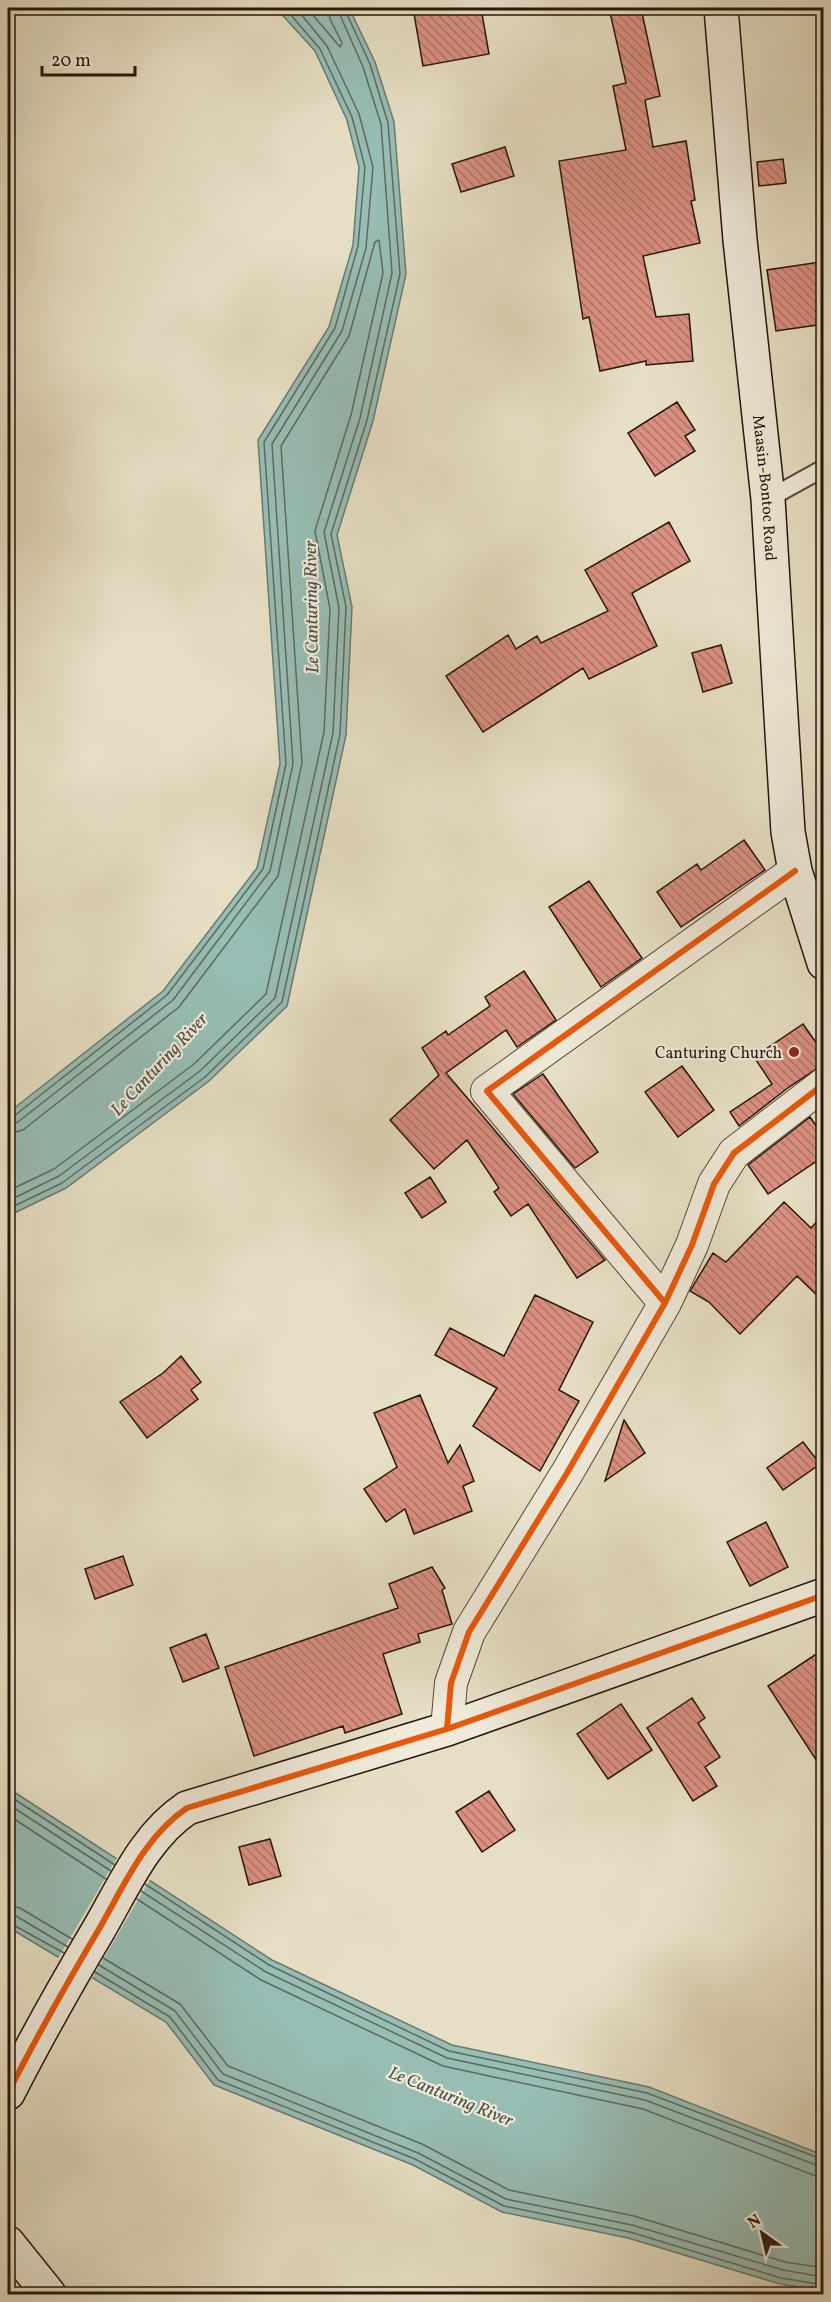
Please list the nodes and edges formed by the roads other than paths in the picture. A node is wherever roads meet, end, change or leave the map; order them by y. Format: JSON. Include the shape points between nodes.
{"nodes":[{"id":1,"x":721,"y":8,"type":"edge"},
{"id":2,"x":824,"y":468,"type":"edge"},
{"id":3,"x":768,"y":499,"type":"junction"},
{"id":4,"x":795,"y":871,"type":"junction"},
{"id":5,"x":824,"y":963,"type":"edge"},
{"id":6,"x":824,"y":1084,"type":"edge"},
{"id":7,"x":665,"y":1303,"type":"junction"},
{"id":8,"x":824,"y":1595,"type":"edge"},
{"id":9,"x":447,"y":1728,"type":"junction"},
{"id":10,"x":8,"y":2093,"type":"edge"},
{"id":11,"x":8,"y":2242,"type":"edge"},
{"id":12,"x":49,"y":2295,"type":"edge"}],
"edges":[{"from":1,"to":3,"type":"street","name":"Maasin-Bontoc Road","via":[[740,240]]},
{"from":2,"to":3,"type":"lane"},
{"from":3,"to":4,"type":"street","name":"Maasin-Bontoc Road","via":[[788,832]]},
{"from":4,"to":5,"type":"street","name":"Maasin-Bontoc Road"},
{"from":4,"to":7,"type":"street","via":[[487,1091]]},
{"from":6,"to":7,"type":"street","via":[[734,1153],[714,1185]]},
{"from":7,"to":9,"type":"street","via":[[469,1632],[451,1683]]},
{"from":8,"to":9,"type":"street"},
{"from":9,"to":10,"type":"street","via":[[198,1803],[173,1817],[145,1849]]},
{"from":11,"to":12,"type":"street"}]}
